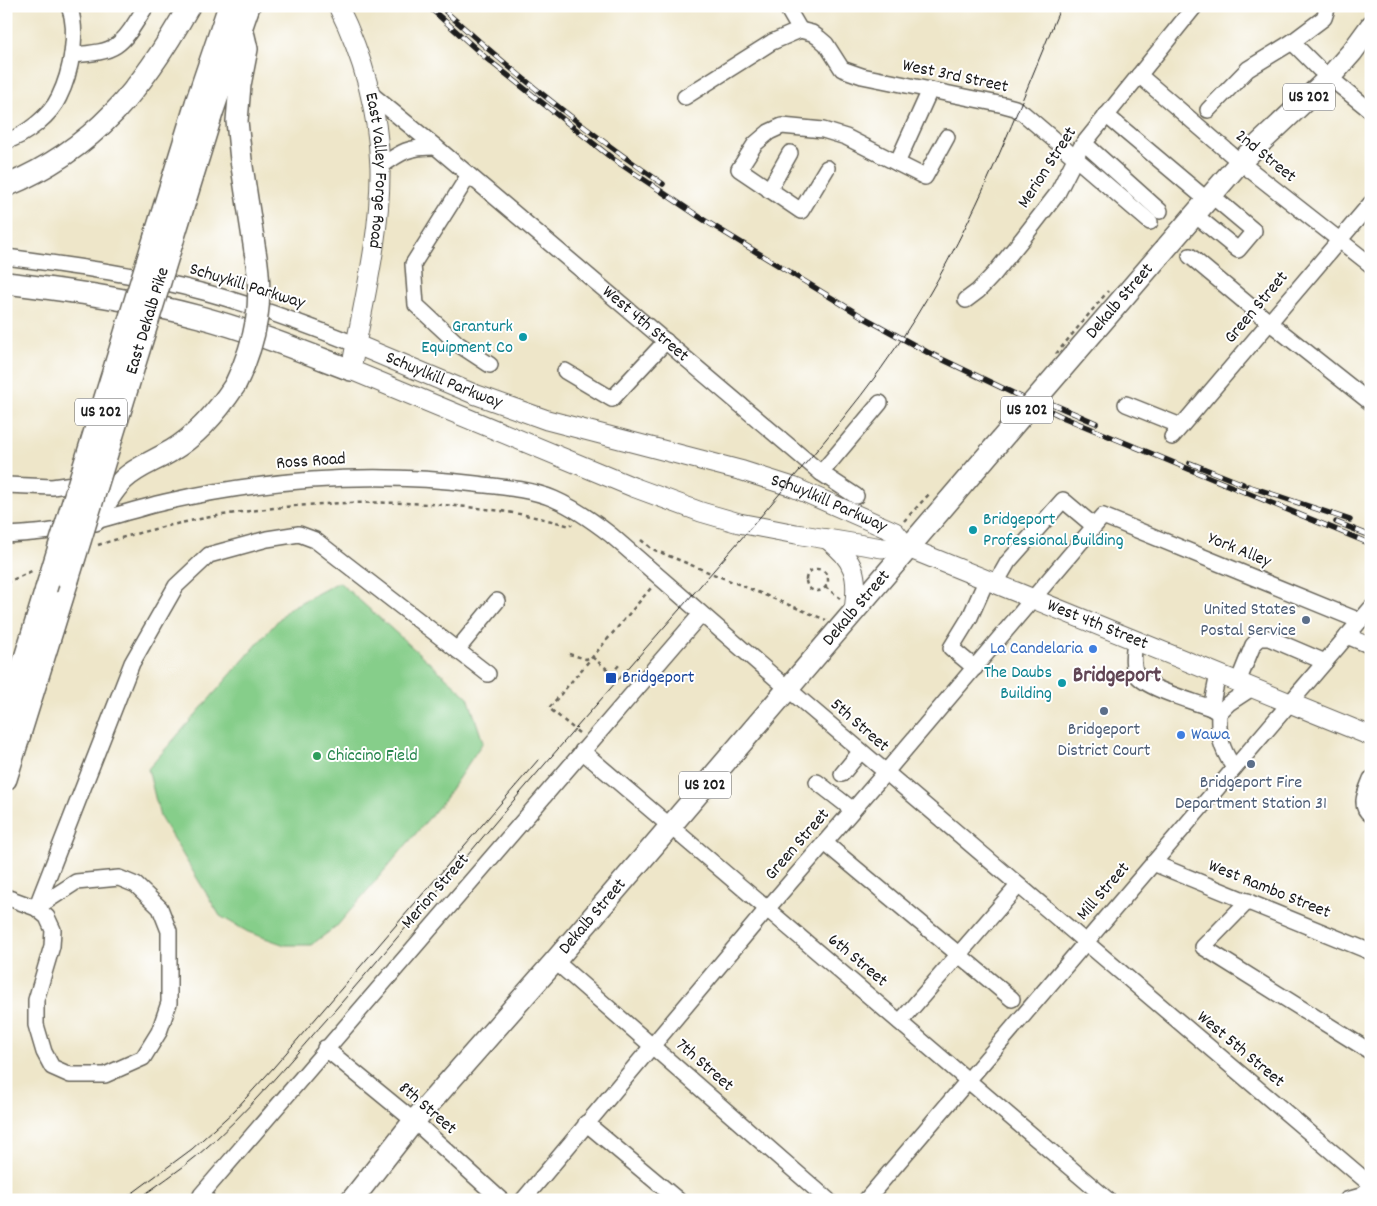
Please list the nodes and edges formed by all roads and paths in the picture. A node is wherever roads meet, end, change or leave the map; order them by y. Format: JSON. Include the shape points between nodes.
{"nodes":[{"id":1,"x":69,"y":6,"type":"edge"},
{"id":2,"x":146,"y":6,"type":"edge"},
{"id":3,"x":189,"y":6,"type":"edge"},
{"id":4,"x":229,"y":6,"type":"edge"},
{"id":5,"x":338,"y":6,"type":"edge"},
{"id":6,"x":786,"y":6,"type":"edge"},
{"id":7,"x":1195,"y":6,"type":"edge"},
{"id":8,"x":1328,"y":6,"type":"edge"},
{"id":9,"x":246,"y":16,"type":"edge"},
{"id":10,"x":1371,"y":26,"type":"edge"},
{"id":11,"x":800,"y":30,"type":"junction"},
{"id":12,"x":1292,"y":42,"type":"junction"},
{"id":13,"x":72,"y":55,"type":"junction"},
{"id":14,"x":1139,"y":75,"type":"junction"},
{"id":15,"x":1329,"y":78,"type":"junction"},
{"id":16,"x":930,"y":90,"type":"junction"},
{"id":17,"x":371,"y":94,"type":"junction"},
{"id":18,"x":684,"y":97,"type":"dead end"},
{"id":19,"x":1208,"y":110,"type":"dead end"},
{"id":20,"x":1371,"y":111,"type":"edge"},
{"id":21,"x":1106,"y":115,"type":"junction"},
{"id":22,"x":947,"y":137,"type":"dead end"},
{"id":23,"x":6,"y":141,"type":"edge"},
{"id":24,"x":1084,"y":143,"type":"junction"},
{"id":25,"x":436,"y":148,"type":"junction"},
{"id":26,"x":790,"y":153,"type":"dead end"},
{"id":27,"x":1075,"y":158,"type":"junction"},
{"id":28,"x":1240,"y":162,"type":"junction"},
{"id":29,"x":897,"y":163,"type":"junction"},
{"id":30,"x":380,"y":167,"type":"junction"},
{"id":31,"x":827,"y":168,"type":"dead end"},
{"id":32,"x":469,"y":175,"type":"junction"},
{"id":33,"x":6,"y":186,"type":"edge"},
{"id":34,"x":769,"y":190,"type":"junction"},
{"id":35,"x":1204,"y":203,"type":"junction"},
{"id":36,"x":1371,"y":203,"type":"edge"},
{"id":37,"x":164,"y":238,"type":"junction"},
{"id":38,"x":1339,"y":240,"type":"junction"},
{"id":39,"x":1190,"y":256,"type":"dead end"},
{"id":40,"x":6,"y":257,"type":"edge"},
{"id":41,"x":1371,"y":265,"type":"edge"},
{"id":42,"x":6,"y":283,"type":"edge"},
{"id":43,"x":966,"y":300,"type":"dead end"},
{"id":44,"x":1269,"y":322,"type":"junction"},
{"id":45,"x":666,"y":341,"type":"junction"},
{"id":46,"x":355,"y":344,"type":"junction"},
{"id":47,"x":490,"y":365,"type":"dead end"},
{"id":48,"x":351,"y":370,"type":"junction"},
{"id":49,"x":565,"y":370,"type":"dead end"},
{"id":50,"x":880,"y":402,"type":"dead end"},
{"id":51,"x":1371,"y":403,"type":"edge"},
{"id":52,"x":1126,"y":404,"type":"dead end"},
{"id":53,"x":143,"y":466,"type":"junction"},
{"id":54,"x":821,"y":473,"type":"junction"},
{"id":55,"x":6,"y":484,"type":"edge"},
{"id":56,"x":856,"y":496,"type":"dead end"},
{"id":57,"x":95,"y":520,"type":"junction"},
{"id":58,"x":1099,"y":521,"type":"junction"},
{"id":59,"x":6,"y":534,"type":"edge"},
{"id":60,"x":611,"y":535,"type":"joint"},
{"id":61,"x":638,"y":538,"type":"dead end"},
{"id":62,"x":827,"y":539,"type":"junction"},
{"id":63,"x":908,"y":548,"type":"junction"},
{"id":64,"x":660,"y":578,"type":"junction"},
{"id":65,"x":991,"y":581,"type":"junction"},
{"id":66,"x":825,"y":587,"type":"junction"},
{"id":67,"x":1033,"y":599,"type":"junction"},
{"id":68,"x":497,"y":601,"type":"dead end"},
{"id":69,"x":848,"y":605,"type":"junction"},
{"id":70,"x":1371,"y":608,"type":"edge"},
{"id":71,"x":701,"y":614,"type":"junction"},
{"id":72,"x":825,"y":620,"type":"dead end"},
{"id":73,"x":1360,"y":621,"type":"junction"},
{"id":74,"x":1347,"y":636,"type":"junction"},
{"id":75,"x":1136,"y":640,"type":"junction"},
{"id":76,"x":1371,"y":646,"type":"edge"},
{"id":77,"x":457,"y":650,"type":"junction"},
{"id":78,"x":569,"y":654,"type":"dead end"},
{"id":79,"x":592,"y":657,"type":"junction"},
{"id":80,"x":1325,"y":662,"type":"junction"},
{"id":81,"x":622,"y":665,"type":"dead end"},
{"id":82,"x":974,"y":668,"type":"junction"},
{"id":83,"x":488,"y":674,"type":"dead end"},
{"id":84,"x":1218,"y":674,"type":"junction"},
{"id":85,"x":1245,"y":685,"type":"junction"},
{"id":86,"x":787,"y":688,"type":"junction"},
{"id":87,"x":1290,"y":703,"type":"junction"},
{"id":88,"x":1215,"y":710,"type":"junction"},
{"id":89,"x":6,"y":720,"type":"edge"},
{"id":90,"x":1371,"y":736,"type":"edge"},
{"id":91,"x":586,"y":747,"type":"junction"},
{"id":92,"x":861,"y":751,"type":"junction"},
{"id":93,"x":1234,"y":768,"type":"junction"},
{"id":94,"x":886,"y":772,"type":"junction"},
{"id":95,"x":842,"y":774,"type":"dead end"},
{"id":96,"x":6,"y":779,"type":"edge"},
{"id":97,"x":1371,"y":780,"type":"edge"},
{"id":98,"x":817,"y":782,"type":"dead end"},
{"id":99,"x":853,"y":810,"type":"junction"},
{"id":100,"x":1371,"y":815,"type":"edge"},
{"id":101,"x":670,"y":826,"type":"junction"},
{"id":102,"x":825,"y":843,"type":"junction"},
{"id":103,"x":1153,"y":863,"type":"junction"},
{"id":104,"x":1018,"y":886,"type":"junction"},
{"id":105,"x":6,"y":897,"type":"edge"},
{"id":106,"x":1248,"y":901,"type":"junction"},
{"id":107,"x":36,"y":908,"type":"junction"},
{"id":108,"x":767,"y":909,"type":"junction"},
{"id":109,"x":1085,"y":943,"type":"junction"},
{"id":110,"x":1371,"y":952,"type":"edge"},
{"id":111,"x":958,"y":956,"type":"junction"},
{"id":112,"x":555,"y":961,"type":"junction"},
{"id":113,"x":1012,"y":999,"type":"dead end"},
{"id":114,"x":900,"y":1022,"type":"junction"},
{"id":115,"x":652,"y":1045,"type":"junction"},
{"id":116,"x":325,"y":1048,"type":"junction"},
{"id":117,"x":1371,"y":1052,"type":"edge"},
{"id":118,"x":968,"y":1080,"type":"junction"},
{"id":119,"x":414,"y":1121,"type":"junction"},
{"id":120,"x":586,"y":1123,"type":"junction"},
{"id":121,"x":1371,"y":1187,"type":"edge"},
{"id":122,"x":204,"y":1197,"type":"edge"},
{"id":123,"x":352,"y":1200,"type":"edge"},
{"id":124,"x":501,"y":1200,"type":"edge"},
{"id":125,"x":523,"y":1200,"type":"edge"},
{"id":126,"x":678,"y":1200,"type":"edge"},
{"id":127,"x":828,"y":1200,"type":"edge"},
{"id":128,"x":866,"y":1200,"type":"edge"},
{"id":129,"x":1108,"y":1200,"type":"edge"},
{"id":130,"x":1347,"y":1200,"type":"edge"}],
"edges":[{"from":1,"to":13,"type":"street","via":[[74,31]]},
{"from":2,"to":13,"type":"street","via":[[119,45],[99,53]]},
{"from":3,"to":33,"type":"highway","via":[[143,80],[116,112],[69,152]]},
{"from":4,"to":37,"type":"highway","name":"East Dekalb Pike","number":"US 202","via":[[196,104]]},
{"from":5,"to":17,"type":"main road","name":"East Valley Forge Road","via":[[356,46]]},
{"from":6,"to":11,"type":"street"},
{"from":7,"to":14,"type":"street","name":"Merion Street"},
{"from":8,"to":12,"type":"street","via":[[1324,18]]},
{"from":9,"to":37,"type":"highway","name":"East Dekalb Pike"},
{"from":9,"to":53,"type":"highway","bridge":true,"via":[[247,50],[238,103],[238,140],[259,279],[259,309],[251,348],[235,385],[215,414],[189,439]]},
{"from":10,"to":15,"type":"highway","name":"Dekalb Street","number":"US 202"},
{"from":11,"to":16,"type":"street","name":"West 3rd Street","via":[[819,38],[842,69]]},
{"from":11,"to":18,"type":"street","via":[[772,42]]},
{"from":12,"to":15,"type":"street"},
{"from":12,"to":19,"type":"street","via":[[1248,69]]},
{"from":13,"to":23,"type":"street","via":[[59,99],[44,118]]},
{"from":14,"to":21,"type":"street","name":"Merion Street"},
{"from":14,"to":28,"type":"street","name":"2nd Street"},
{"from":15,"to":20,"type":"street"},
{"from":15,"to":28,"type":"highway","name":"Dekalb Street","number":"US 202"},
{"from":16,"to":27,"type":"street","name":"West 3rd Street","via":[[1014,108]]},
{"from":16,"to":29,"type":"street"},
{"from":17,"to":25,"type":"street","name":"West 4th Street"},
{"from":17,"to":30,"type":"main road","name":"East Valley Forge Road"},
{"from":21,"to":24,"type":"street","name":"Merion Street"},
{"from":21,"to":35,"type":"street"},
{"from":22,"to":29,"type":"street","via":[[925,177]]},
{"from":24,"to":27,"type":"street","name":"Merion Street"},
{"from":24,"to":27,"type":"street","name":"West 3rd Street","via":[[1155,216]]},
{"from":25,"to":30,"type":"street","via":[[410,148]]},
{"from":25,"to":32,"type":"street","name":"West 4th Street"},
{"from":26,"to":34,"type":"street"},
{"from":27,"to":43,"type":"street","name":"Merion Street","via":[[1057,194],[994,274]]},
{"from":28,"to":35,"type":"highway","name":"Dekalb Street","number":"US 202"},
{"from":28,"to":38,"type":"street","name":"2nd Street"},
{"from":29,"to":34,"type":"street","via":[[846,137],[823,130],[782,126],[755,144],[739,169]]},
{"from":30,"to":46,"type":"main road","name":"East Valley Forge Road","via":[[374,239]]},
{"from":31,"to":34,"type":"street","via":[[801,211]]},
{"from":32,"to":45,"type":"street","name":"West 4th Street"},
{"from":32,"to":47,"type":"street","via":[[413,264],[416,306],[458,344]]},
{"from":35,"to":63,"type":"highway","name":"Dekalb Street","number":"US 202","bridge":true},
{"from":36,"to":38,"type":"street","name":"Green Street"},
{"from":37,"to":89,"type":"highway","name":"East Dekalb Pike","number":"US 202","bridge":true,"via":[[46,589]]},
{"from":37,"to":96,"type":"highway","name":"East Dekalb Pike","bridge":true,"via":[[68,580]]},
{"from":38,"to":41,"type":"street","name":"2nd Street"},
{"from":38,"to":44,"type":"street","name":"Green Street"},
{"from":39,"to":44,"type":"street"},
{"from":40,"to":46,"type":"street","name":"Schuykill Parkway","via":[[104,271],[207,292]]},
{"from":42,"to":48,"type":"highway","via":[[100,296],[200,317],[280,342]]},
{"from":44,"to":51,"type":"street"},
{"from":44,"to":52,"type":"street","name":"Green Street","via":[[1176,431]]},
{"from":45,"to":49,"type":"street","via":[[612,399]]},
{"from":45,"to":54,"type":"street","name":"West 4th Street"},
{"from":46,"to":48,"type":"main road","name":"East Valley Forge Road"},
{"from":46,"to":63,"type":"main road","name":"Schuylkill Parkway","via":[[474,394],[548,420],[793,487],[895,532]]},
{"from":48,"to":62,"type":"main road","name":"Schuylkill Parkway","via":[[667,500],[739,523]]},
{"from":50,"to":54,"type":"street"},
{"from":53,"to":55,"type":"street","via":[[70,485],[33,487]]},
{"from":53,"to":57,"type":"highway","via":[[117,486]]},
{"from":54,"to":56,"type":"street","name":"West 4th Street"},
{"from":57,"to":59,"type":"street","name":"Ross Road","via":[[63,529]]},
{"from":57,"to":60,"type":"street","name":"Ross Road","via":[[165,502],[256,485],[304,480],[400,478],[452,481],[533,493],[571,507]]},
{"from":58,"to":65,"type":"street","name":"York Alley","via":[[1063,500]]},
{"from":58,"to":67,"type":"street","name":"Green Street"},
{"from":58,"to":73,"type":"street","name":"York Alley"},
{"from":60,"to":64,"type":"street","name":"5th Street"},
{"from":61,"to":72,"type":"path","via":[[652,549]]},
{"from":62,"to":63,"type":"main road","name":"Schuylkill Parkway","via":[[882,548]]},
{"from":62,"to":69,"type":"main road","via":[[844,554],[854,569],[857,586]]},
{"from":63,"to":65,"type":"main road","name":"West 4th Street"},
{"from":63,"to":69,"type":"highway","name":"Dekalb Street","number":"US 202"},
{"from":64,"to":71,"type":"street","name":"5th Street"},
{"from":64,"to":79,"type":"path"},
{"from":65,"to":67,"type":"main road","name":"West 4th Street"},
{"from":65,"to":82,"type":"street","via":[[951,648]]},
{"from":66,"to":66,"type":"path","via":[[826,573],[815,569],[808,573],[806,579],[810,588],[820,591]]},
{"from":66,"to":69,"type":"path"},
{"from":67,"to":75,"type":"main road","name":"West 4th Street"},
{"from":67,"to":82,"type":"street","name":"Green Street"},
{"from":68,"to":77,"type":"street"},
{"from":69,"to":86,"type":"highway","name":"Dekalb Street","number":"US 202"},
{"from":70,"to":73,"type":"street","name":"Mill Street"},
{"from":71,"to":86,"type":"street","name":"5th Street"},
{"from":71,"to":91,"type":"street","name":"Merion Street"},
{"from":73,"to":74,"type":"street","name":"Mill Street"},
{"from":74,"to":76,"type":"street"},
{"from":74,"to":80,"type":"street","name":"Mill Street"},
{"from":75,"to":84,"type":"main road","name":"West 4th Street"},
{"from":75,"to":88,"type":"street","via":[[1134,668],[1142,681]]},
{"from":77,"to":83,"type":"street"},
{"from":77,"to":107,"type":"street","via":[[315,540],[299,534],[209,555],[176,586],[132,663]]},
{"from":78,"to":79,"type":"path","via":[[586,659]]},
{"from":79,"to":81,"type":"path","via":[[612,673]]},
{"from":79,"to":91,"type":"path","via":[[549,708]]},
{"from":80,"to":85,"type":"street","via":[[1269,638],[1260,638],[1253,645]]},
{"from":80,"to":87,"type":"street","name":"Mill Street"},
{"from":82,"to":94,"type":"street","name":"Green Street"},
{"from":84,"to":85,"type":"main road","name":"West 4th Street"},
{"from":84,"to":88,"type":"street"},
{"from":85,"to":87,"type":"main road","name":"West 4th Street"},
{"from":85,"to":88,"type":"street","via":[[1229,703]]},
{"from":86,"to":92,"type":"street","name":"5th Street"},
{"from":86,"to":101,"type":"highway","name":"Dekalb Street","number":"US 202"},
{"from":87,"to":90,"type":"main road","name":"West 4th Street"},
{"from":87,"to":93,"type":"street","name":"Mill Street"},
{"from":88,"to":93,"type":"street","via":[[1219,740]]},
{"from":91,"to":101,"type":"street","name":"6th Street"},
{"from":91,"to":116,"type":"street","name":"Merion Street"},
{"from":92,"to":94,"type":"street","name":"5th Street"},
{"from":92,"to":95,"type":"street"},
{"from":93,"to":103,"type":"street","name":"Mill Street"},
{"from":94,"to":99,"type":"street","name":"Green Street"},
{"from":94,"to":104,"type":"street","name":"5th Street"},
{"from":97,"to":100,"type":"street","via":[[1364,805]]},
{"from":98,"to":99,"type":"street"},
{"from":99,"to":102,"type":"street","name":"Green Street"},
{"from":101,"to":108,"type":"street","name":"6th Street"},
{"from":101,"to":112,"type":"highway","name":"Dekalb Street","number":"US 202"},
{"from":102,"to":108,"type":"street","name":"Green Street"},
{"from":102,"to":111,"type":"street"},
{"from":103,"to":106,"type":"street","name":"West Rambo Street"},
{"from":103,"to":109,"type":"street","name":"Mill Street"},
{"from":104,"to":109,"type":"street","name":"5th Street"},
{"from":104,"to":111,"type":"street"},
{"from":105,"to":107,"type":"street"},
{"from":106,"to":110,"type":"street","name":"West Rambo Street"},
{"from":106,"to":117,"type":"street","via":[[1203,947]]},
{"from":107,"to":107,"type":"street","via":[[47,917],[53,930],[52,946],[36,1000],[36,1025],[52,1068],[70,1075],[105,1075],[143,1058],[159,1032],[169,1003],[169,931],[160,908],[136,886],[119,878],[76,882]]},
{"from":108,"to":114,"type":"street","name":"6th Street"},
{"from":108,"to":115,"type":"street","name":"Green Street"},
{"from":109,"to":118,"type":"street","name":"Mill Street"},
{"from":109,"to":121,"type":"street","name":"West 5th Street"},
{"from":111,"to":113,"type":"street"},
{"from":111,"to":114,"type":"street"},
{"from":112,"to":115,"type":"street","name":"7th Street"},
{"from":112,"to":119,"type":"highway","name":"Dekalb Street","number":"US 202"},
{"from":114,"to":118,"type":"street","name":"6th Street"},
{"from":115,"to":120,"type":"street","name":"Green Street"},
{"from":115,"to":127,"type":"street","name":"7th Street"},
{"from":116,"to":119,"type":"street","name":"8th Street"},
{"from":116,"to":122,"type":"street","name":"Merion Street"},
{"from":118,"to":128,"type":"street","name":"Mill Street"},
{"from":118,"to":129,"type":"street","name":"6th Street"},
{"from":119,"to":123,"type":"highway","name":"Dekalb Street","number":"US 202"},
{"from":119,"to":124,"type":"street","name":"8th Street"},
{"from":120,"to":125,"type":"street","name":"Green Street"},
{"from":120,"to":126,"type":"street"},
{"from":121,"to":130,"type":"street","via":[[1360,1196]]}]}
